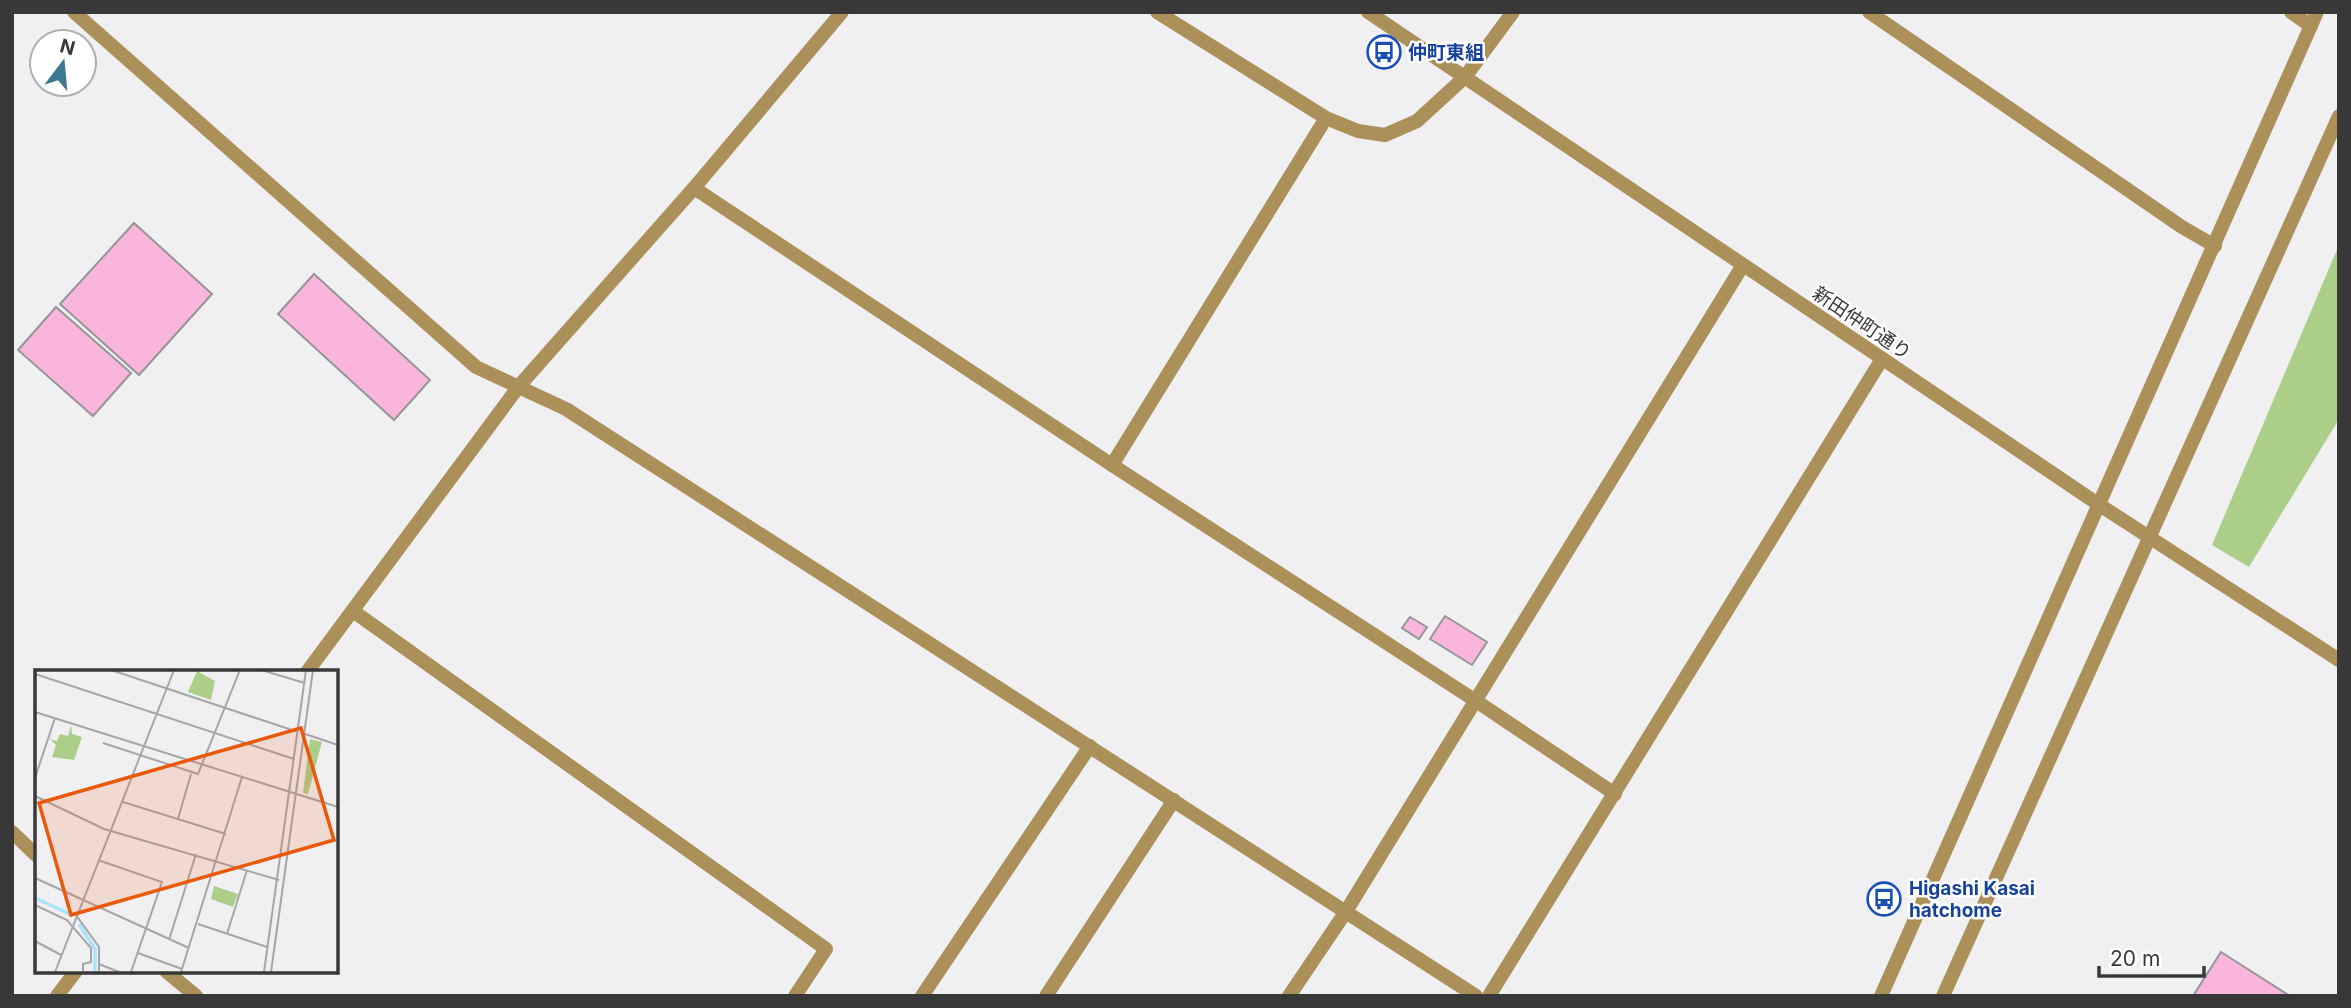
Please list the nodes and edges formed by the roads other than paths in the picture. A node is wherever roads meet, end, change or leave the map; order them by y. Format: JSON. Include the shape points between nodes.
{"nodes":[{"id":1,"x":74,"y":12,"type":"edge"},
{"id":2,"x":842,"y":12,"type":"edge"},
{"id":3,"x":1157,"y":12,"type":"edge"},
{"id":4,"x":1368,"y":12,"type":"edge"},
{"id":5,"x":1513,"y":12,"type":"edge"},
{"id":6,"x":1869,"y":12,"type":"edge"},
{"id":7,"x":2291,"y":12,"type":"edge"},
{"id":8,"x":2314,"y":19,"type":"edge"},
{"id":9,"x":1465,"y":77,"type":"junction"},
{"id":10,"x":2339,"y":116,"type":"edge"},
{"id":11,"x":1326,"y":118,"type":"junction"},
{"id":12,"x":694,"y":188,"type":"junction"},
{"id":13,"x":2215,"y":246,"type":"junction"},
{"id":14,"x":1742,"y":265,"type":"junction"},
{"id":15,"x":1882,"y":359,"type":"junction"},
{"id":16,"x":519,"y":386,"type":"junction"},
{"id":17,"x":1112,"y":466,"type":"junction"},
{"id":18,"x":2098,"y":504,"type":"junction"},
{"id":19,"x":2149,"y":538,"type":"junction"},
{"id":20,"x":353,"y":611,"type":"junction"},
{"id":21,"x":2339,"y":660,"type":"edge"},
{"id":22,"x":309,"y":670,"type":"edge"},
{"id":23,"x":1476,"y":701,"type":"junction"},
{"id":24,"x":1090,"y":746,"type":"junction"},
{"id":25,"x":1615,"y":794,"type":"junction"},
{"id":26,"x":1174,"y":800,"type":"junction"},
{"id":27,"x":12,"y":832,"type":"edge"},
{"id":28,"x":35,"y":854,"type":"edge"},
{"id":29,"x":1345,"y":913,"type":"junction"},
{"id":30,"x":74,"y":973,"type":"edge"},
{"id":31,"x":168,"y":973,"type":"edge"},
{"id":32,"x":57,"y":996,"type":"edge"},
{"id":33,"x":197,"y":996,"type":"edge"},
{"id":34,"x":795,"y":996,"type":"edge"},
{"id":35,"x":922,"y":996,"type":"edge"},
{"id":36,"x":1046,"y":996,"type":"edge"},
{"id":37,"x":1289,"y":996,"type":"edge"},
{"id":38,"x":1476,"y":996,"type":"edge"},
{"id":39,"x":1489,"y":996,"type":"edge"},
{"id":40,"x":1881,"y":996,"type":"edge"},
{"id":41,"x":1943,"y":996,"type":"edge"}],
"edges":[{"from":1,"to":16,"type":"street","via":[[475,367]]},
{"from":2,"to":12,"type":"street"},
{"from":3,"to":11,"type":"street"},
{"from":4,"to":9,"type":"street","name":"新田仲町通り"},
{"from":5,"to":9,"type":"street"},
{"from":6,"to":13,"type":"street"},
{"from":7,"to":8,"type":"street"},
{"from":8,"to":13,"type":"street"},
{"from":9,"to":11,"type":"street","via":[[1416,121],[1385,135],[1358,131]]},
{"from":9,"to":14,"type":"street","name":"新田仲町通り"},
{"from":10,"to":19,"type":"street"},
{"from":11,"to":17,"type":"street"},
{"from":12,"to":16,"type":"street"},
{"from":12,"to":17,"type":"street"},
{"from":13,"to":18,"type":"street"},
{"from":14,"to":15,"type":"street","name":"新田仲町通り"},
{"from":14,"to":23,"type":"street"},
{"from":15,"to":18,"type":"street","name":"新田仲町通り"},
{"from":15,"to":25,"type":"street"},
{"from":16,"to":20,"type":"street"},
{"from":16,"to":24,"type":"street","via":[[566,409]]},
{"from":17,"to":23,"type":"street"},
{"from":18,"to":19,"type":"street","name":"新田仲町通り"},
{"from":18,"to":40,"type":"street"},
{"from":19,"to":21,"type":"street","name":"新田仲町通り"},
{"from":19,"to":41,"type":"street"},
{"from":20,"to":22,"type":"street"},
{"from":20,"to":34,"type":"street","via":[[826,949]]},
{"from":23,"to":25,"type":"street"},
{"from":23,"to":29,"type":"street"},
{"from":24,"to":26,"type":"street"},
{"from":24,"to":35,"type":"street"},
{"from":25,"to":39,"type":"street"},
{"from":26,"to":29,"type":"street"},
{"from":26,"to":36,"type":"street"},
{"from":27,"to":28,"type":"street"},
{"from":29,"to":37,"type":"street"},
{"from":29,"to":38,"type":"street"},
{"from":30,"to":32,"type":"street"},
{"from":31,"to":33,"type":"street"}]}
